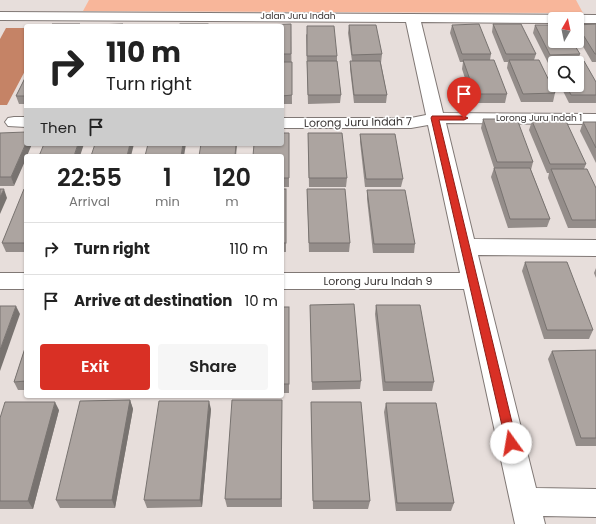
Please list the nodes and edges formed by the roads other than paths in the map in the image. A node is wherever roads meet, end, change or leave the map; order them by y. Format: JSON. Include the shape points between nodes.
{"nodes":[{"id":1,"x":0,"y":16,"type":"edge"},
{"id":2,"x":412,"y":17,"type":"junction"},
{"id":3,"x":596,"y":19,"type":"edge"},
{"id":4,"x":434,"y":118,"type":"junction"},
{"id":5,"x":596,"y":119,"type":"edge"},
{"id":6,"x":284,"y":123,"type":"edge"},
{"id":7,"x":466,"y":247,"type":"junction"},
{"id":8,"x":596,"y":248,"type":"edge"},
{"id":9,"x":0,"y":281,"type":"edge"},
{"id":10,"x":24,"y":281,"type":"edge"},
{"id":11,"x":284,"y":281,"type":"edge"},
{"id":12,"x":473,"y":281,"type":"junction"},
{"id":13,"x":596,"y":503,"type":"edge"},
{"id":14,"x":528,"y":513,"type":"edge"}],
"edges":[{"from":1,"to":2,"type":"street","name":"Jalan Juru Indah"},
{"from":2,"to":3,"type":"street","name":"Jalan Juru Indah"},
{"from":2,"to":4,"type":"street"},
{"from":4,"to":5,"type":"street","name":"Lorong Juru Indah 1"},
{"from":4,"to":6,"type":"street","name":"Lorong Juru Indah 7","via":[[410,123]]},
{"from":4,"to":7,"type":"street"},
{"from":7,"to":8,"type":"street"},
{"from":7,"to":12,"type":"street"},
{"from":9,"to":10,"type":"street"},
{"from":11,"to":12,"type":"street","name":"Lorong Juru Indah 9"},
{"from":12,"to":14,"type":"street"},
{"from":13,"to":14,"type":"street"}]}
